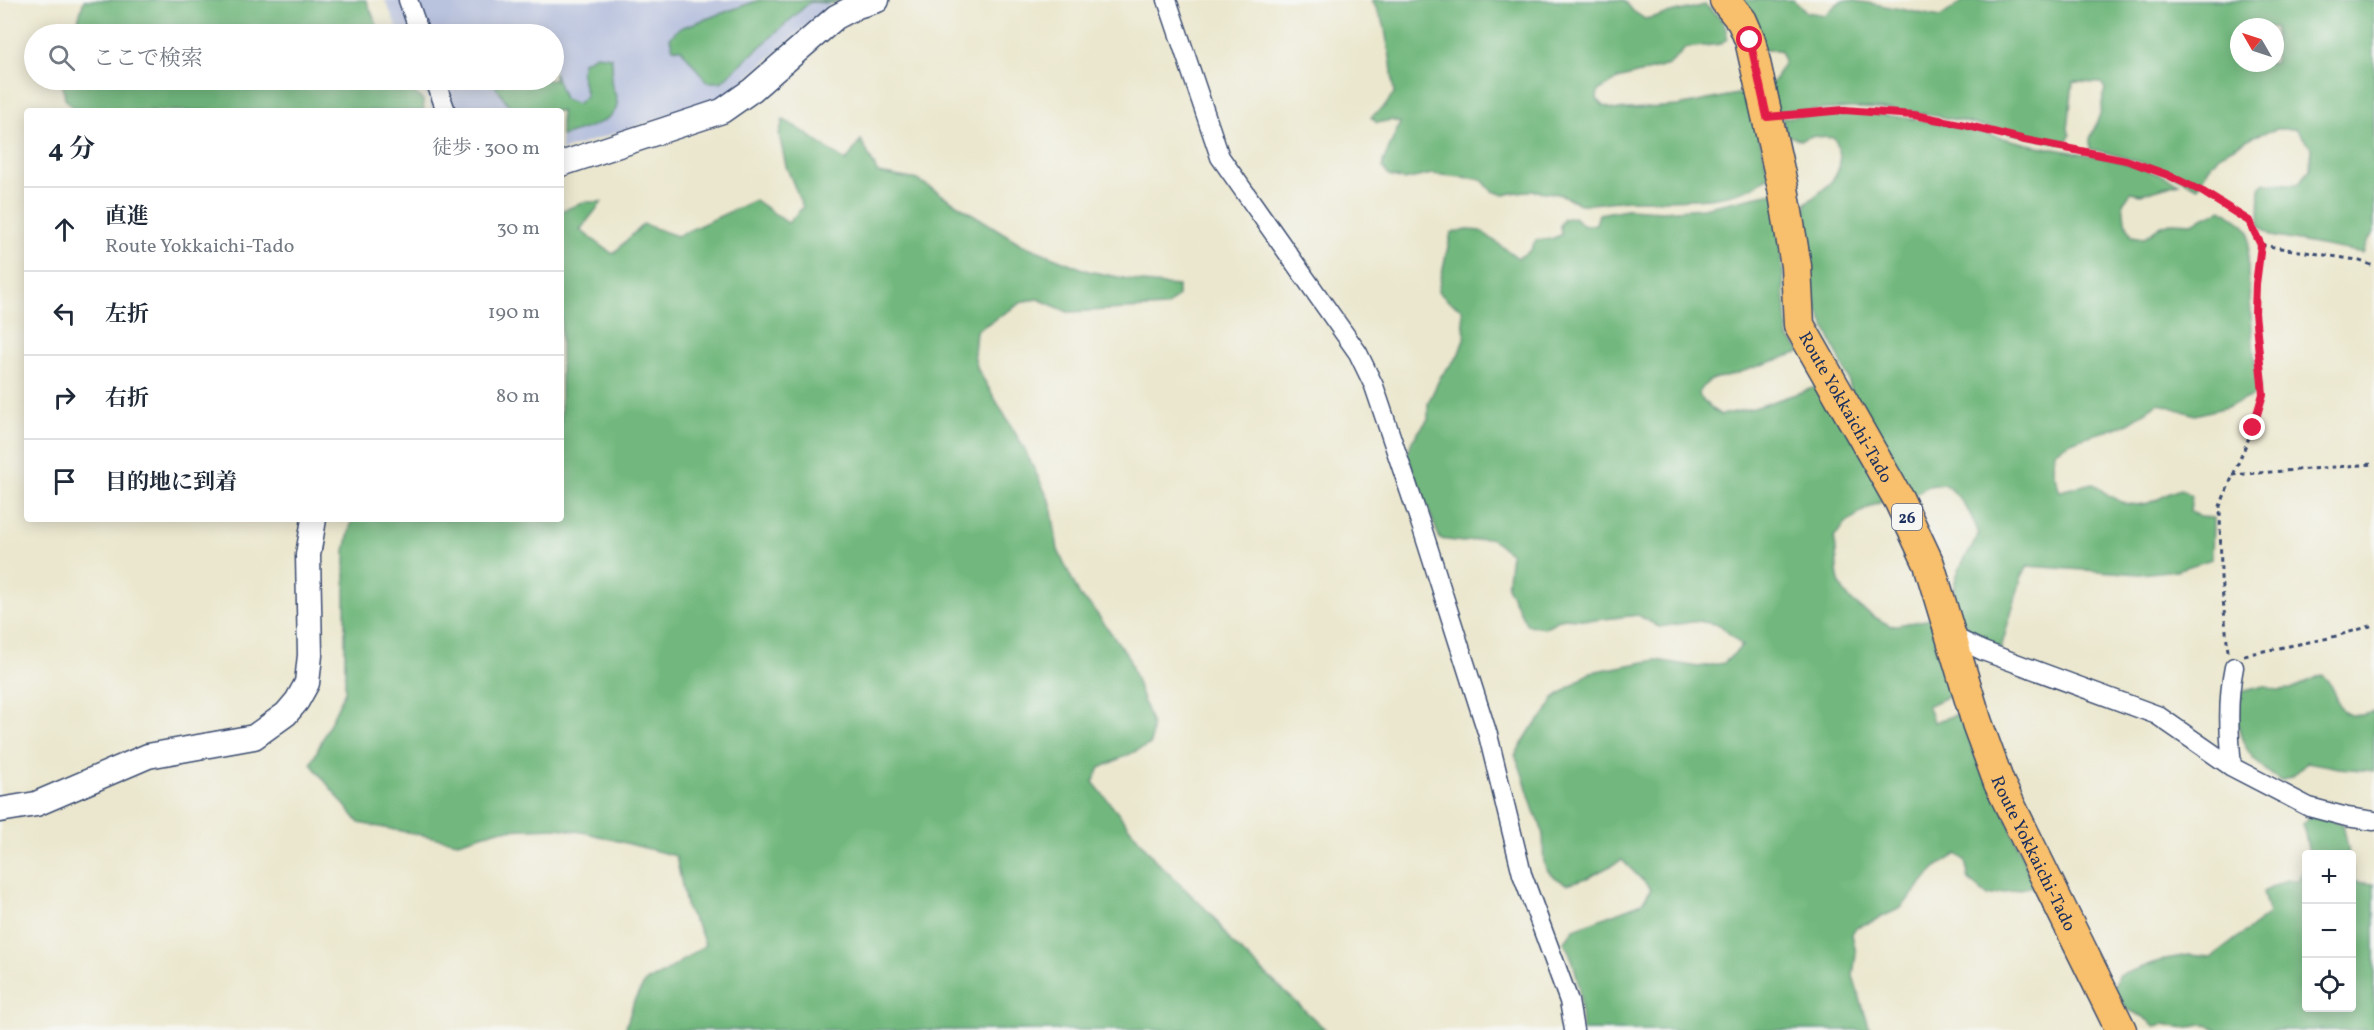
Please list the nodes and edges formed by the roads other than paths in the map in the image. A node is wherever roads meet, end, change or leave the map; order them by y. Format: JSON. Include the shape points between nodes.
{"nodes":[{"id":1,"x":408,"y":0,"type":"edge"},
{"id":2,"x":877,"y":0,"type":"edge"},
{"id":3,"x":1167,"y":0,"type":"edge"},
{"id":4,"x":1725,"y":0,"type":"edge"},
{"id":5,"x":416,"y":24,"type":"edge"},
{"id":6,"x":439,"y":90,"type":"edge"},
{"id":7,"x":445,"y":108,"type":"edge"},
{"id":8,"x":564,"y":163,"type":"edge"},
{"id":9,"x":314,"y":522,"type":"edge"},
{"id":10,"x":1952,"y":636,"type":"junction"},
{"id":11,"x":2234,"y":667,"type":"road end"},
{"id":12,"x":2232,"y":767,"type":"junction"},
{"id":13,"x":0,"y":810,"type":"edge"},
{"id":14,"x":2374,"y":821,"type":"edge"},
{"id":15,"x":1574,"y":1030,"type":"edge"},
{"id":16,"x":2121,"y":1030,"type":"edge"}],
"edges":[{"from":1,"to":5,"type":"street"},
{"from":2,"to":8,"type":"street","via":[[836,16],[752,90],[722,111]]},
{"from":3,"to":15,"type":"street","via":[[1220,157],[1358,353],[1374,386],[1488,735],[1522,874],[1569,1001]]},
{"from":4,"to":10,"type":"main road","name":"Route Yokkaichi-Tado","number":"26","via":[[1742,21],[1750,40],[1783,188],[1796,266],[1799,325],[1899,500],[1929,564]]},
{"from":6,"to":7,"type":"street"},
{"from":9,"to":13,"type":"street","via":[[308,555],[307,683],[286,714],[254,737],[148,756],[36,804]]},
{"from":10,"to":12,"type":"street","via":[[2157,715]]},
{"from":10,"to":16,"type":"main road","name":"Route Yokkaichi-Tado","number":"26","via":[[1999,783]]},
{"from":11,"to":12,"type":"street","via":[[2228,723]]},
{"from":12,"to":14,"type":"street","via":[[2309,807]]}]}
